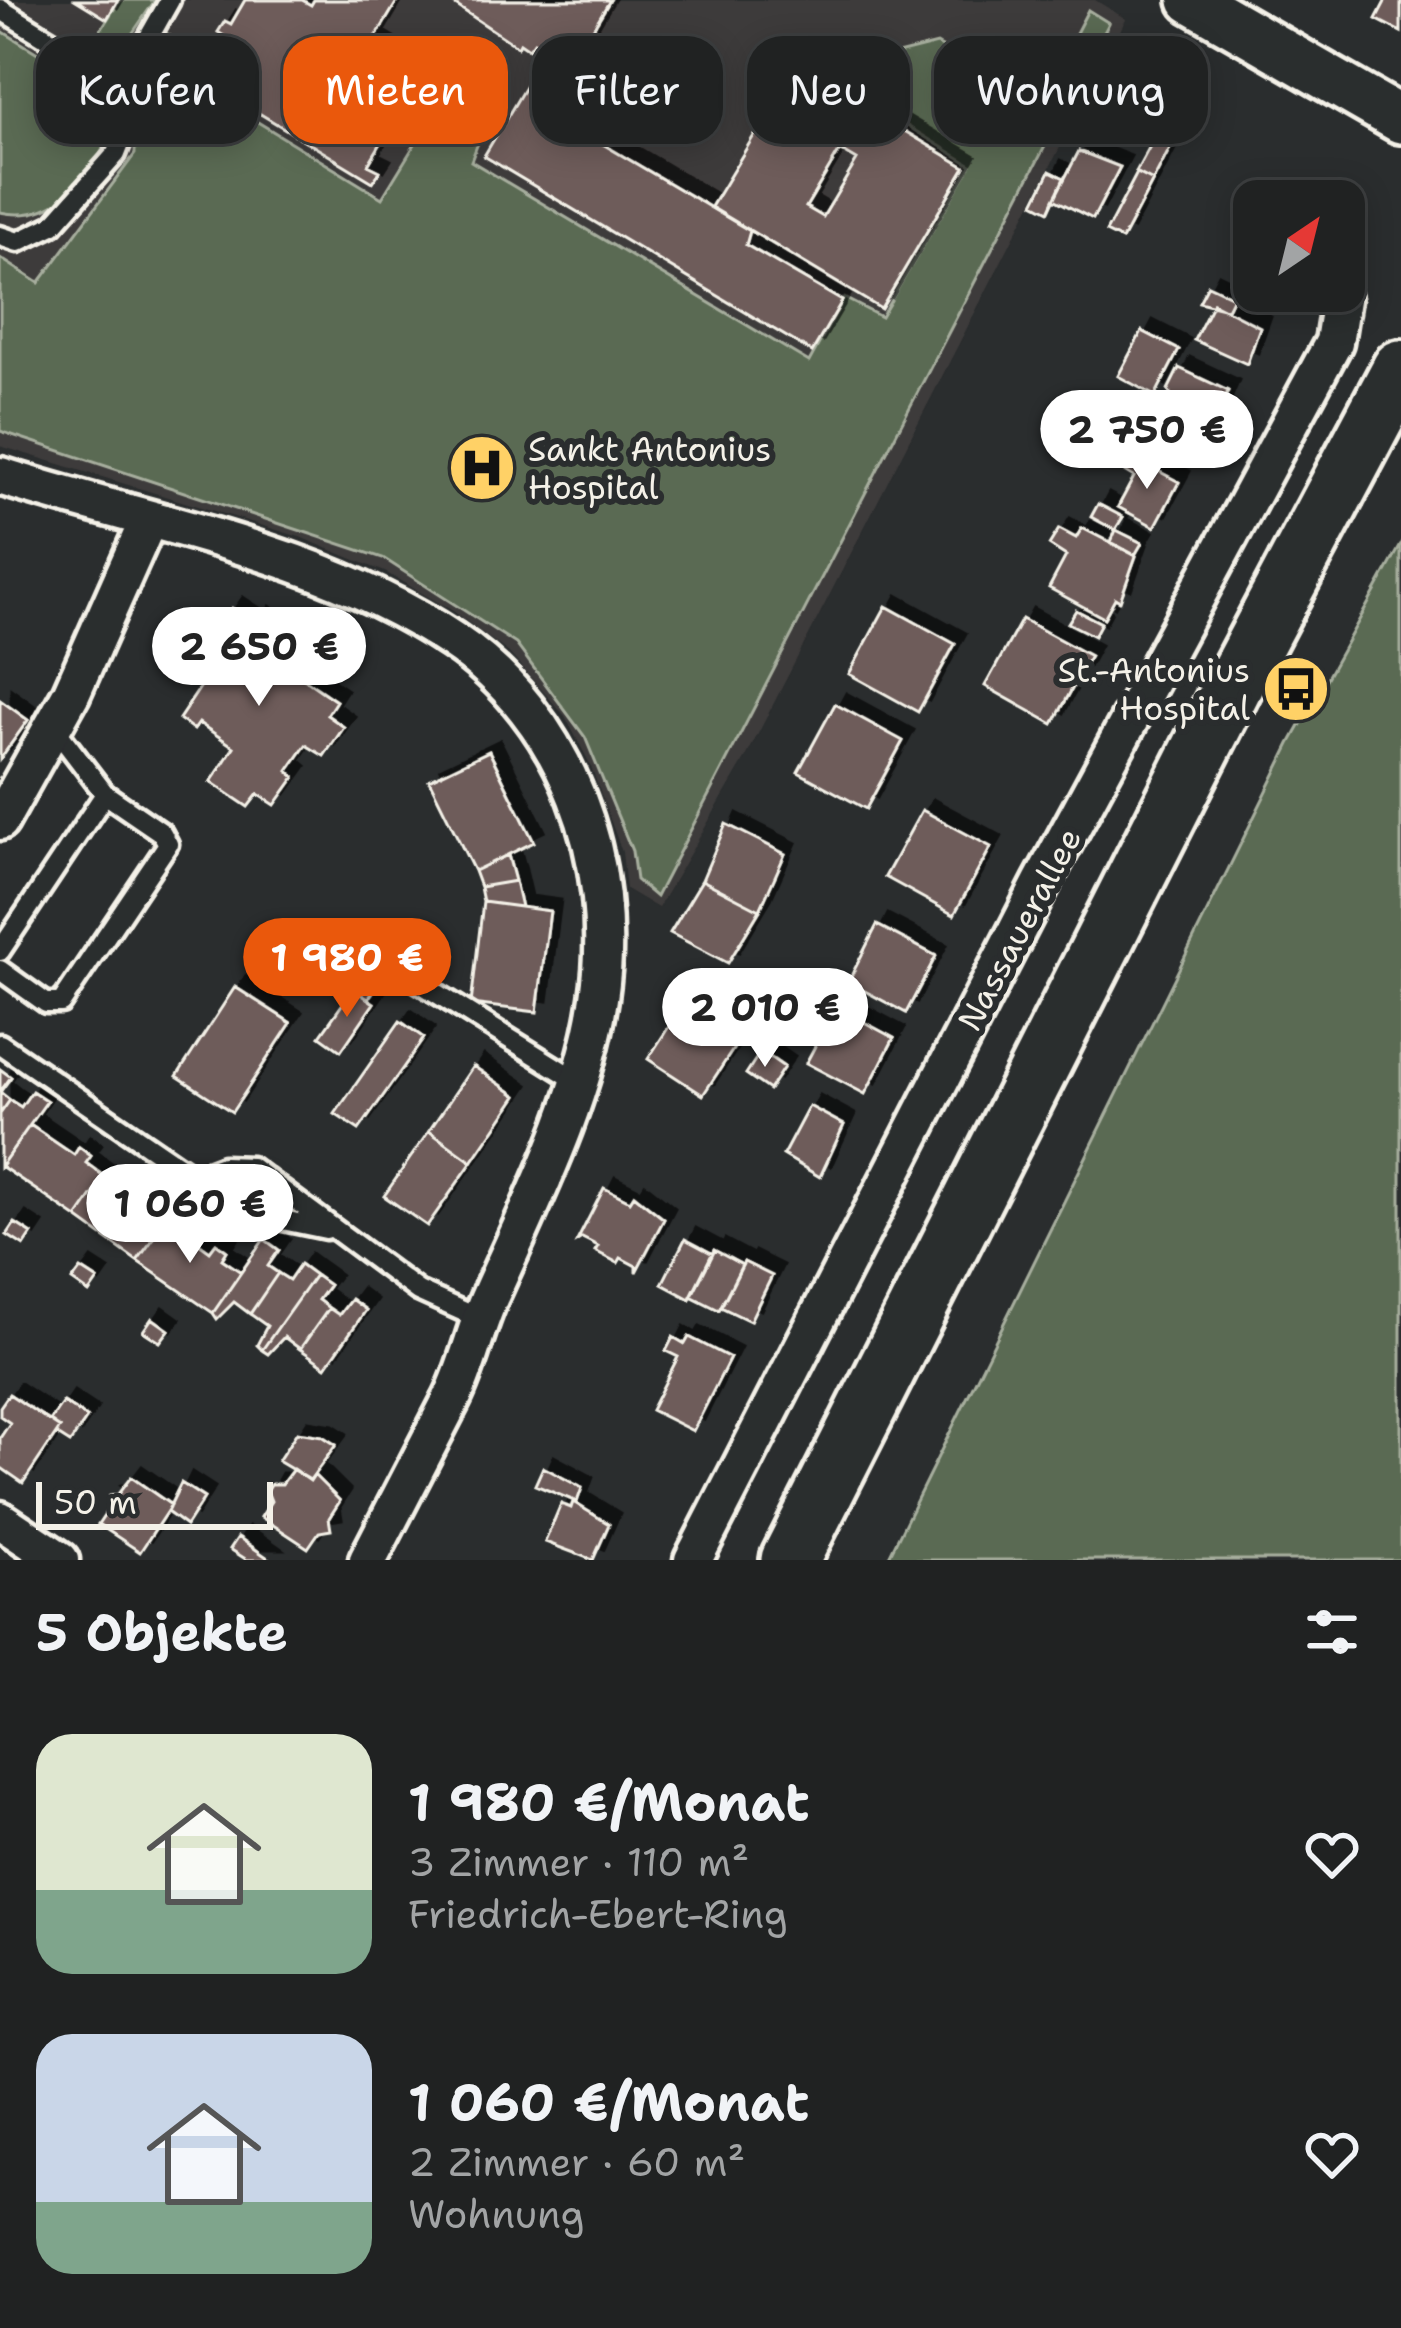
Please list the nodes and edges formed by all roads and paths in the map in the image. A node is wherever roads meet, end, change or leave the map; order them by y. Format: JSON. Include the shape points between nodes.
{"nodes":[{"id":1,"x":170,"y":0,"type":"edge"},
{"id":2,"x":1192,"y":0,"type":"edge"},
{"id":3,"x":0,"y":9,"type":"edge"},
{"id":4,"x":44,"y":36,"type":"edge"},
{"id":5,"x":1401,"y":119,"type":"edge"},
{"id":6,"x":0,"y":236,"type":"edge"},
{"id":7,"x":1338,"y":312,"type":"edge"},
{"id":8,"x":1398,"y":379,"type":"edge"},
{"id":9,"x":0,"y":476,"type":"edge"},
{"id":10,"x":148,"y":521,"type":"junction"},
{"id":11,"x":53,"y":726,"type":"junction"},
{"id":12,"x":105,"y":794,"type":"junction"},
{"id":13,"x":0,"y":821,"type":"edge"},
{"id":14,"x":0,"y":950,"type":"edge"},
{"id":15,"x":0,"y":970,"type":"edge"},
{"id":16,"x":277,"y":974,"type":"dead end"},
{"id":17,"x":0,"y":1044,"type":"edge"},
{"id":18,"x":579,"y":1082,"type":"junction"},
{"id":19,"x":240,"y":1210,"type":"dead end"},
{"id":20,"x":337,"y":1231,"type":"junction"},
{"id":21,"x":480,"y":1319,"type":"junction"},
{"id":22,"x":0,"y":1520,"type":"edge"},
{"id":23,"x":60,"y":1560,"type":"edge"},
{"id":24,"x":368,"y":1560,"type":"edge"},
{"id":25,"x":693,"y":1560,"type":"edge"},
{"id":26,"x":790,"y":1560,"type":"edge"}],
"edges":[{"from":1,"to":6,"type":"lane","via":[[122,85],[127,126],[116,154],[53,225],[18,242]]},
{"from":2,"to":5,"type":"street"},
{"from":3,"to":4,"type":"lane"},
{"from":7,"to":25,"type":"street","name":"Nassauerallee","via":[[1334,342],[1042,882]]},
{"from":8,"to":26,"type":"main road"},
{"from":9,"to":10,"type":"street"},
{"from":10,"to":11,"type":"street"},
{"from":10,"to":18,"type":"street","via":[[369,593],[454,641],[531,712],[567,769],[595,848],[599,996]]},
{"from":11,"to":12,"type":"lane"},
{"from":11,"to":13,"type":"street"},
{"from":12,"to":14,"type":"lane"},
{"from":12,"to":15,"type":"lane","via":[[167,838],[165,853],[61,1004],[46,1003]]},
{"from":16,"to":18,"type":"lane","via":[[314,956],[377,956]]},
{"from":17,"to":20,"type":"lane","via":[[194,1177],[251,1167]]},
{"from":18,"to":21,"type":"street"},
{"from":19,"to":20,"type":"lane"},
{"from":20,"to":21,"type":"lane","via":[[418,1291]]},
{"from":21,"to":24,"type":"street","via":[[453,1396]]},
{"from":22,"to":23,"type":"street"}]}
